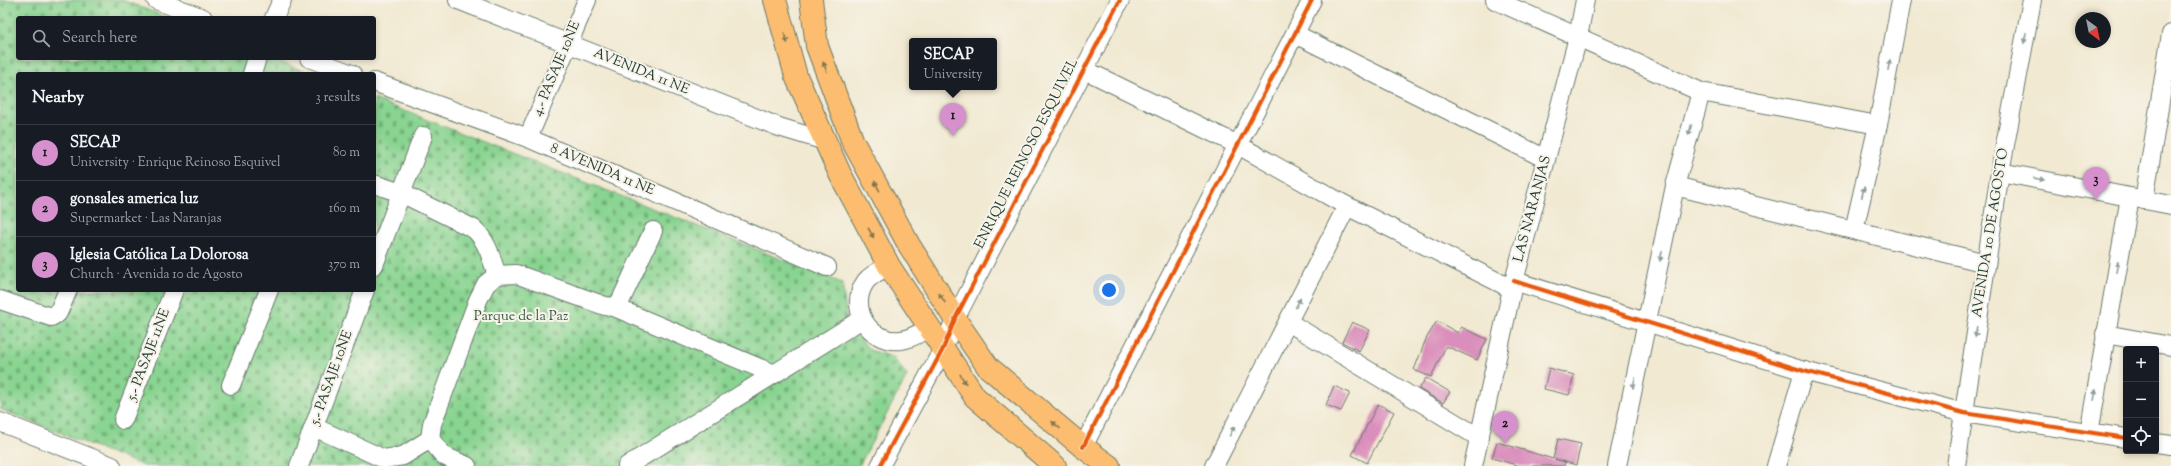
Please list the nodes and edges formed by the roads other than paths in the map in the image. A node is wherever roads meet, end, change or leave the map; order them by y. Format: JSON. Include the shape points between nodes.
{"nodes":[{"id":1,"x":156,"y":0,"type":"edge"},
{"id":2,"x":282,"y":0,"type":"edge"},
{"id":3,"x":458,"y":0,"type":"edge"},
{"id":4,"x":587,"y":0,"type":"edge"},
{"id":5,"x":775,"y":0,"type":"edge"},
{"id":6,"x":811,"y":0,"type":"edge"},
{"id":7,"x":1120,"y":0,"type":"edge"},
{"id":8,"x":1312,"y":0,"type":"edge"},
{"id":9,"x":1495,"y":0,"type":"edge"},
{"id":10,"x":1586,"y":0,"type":"edge"},
{"id":11,"x":1901,"y":0,"type":"edge"},
{"id":12,"x":2032,"y":0,"type":"edge"},
{"id":13,"x":488,"y":6,"type":"edge"},
{"id":14,"x":198,"y":16,"type":"edge"},
{"id":15,"x":275,"y":16,"type":"edge"},
{"id":16,"x":1295,"y":34,"type":"junction"},
{"id":17,"x":2171,"y":34,"type":"edge"},
{"id":18,"x":1578,"y":37,"type":"junction"},
{"id":19,"x":568,"y":44,"type":"junction"},
{"id":20,"x":256,"y":60,"type":"edge"},
{"id":21,"x":314,"y":60,"type":"edge"},
{"id":22,"x":1083,"y":69,"type":"junction"},
{"id":23,"x":253,"y":72,"type":"edge"},
{"id":24,"x":347,"y":72,"type":"edge"},
{"id":25,"x":376,"y":83,"type":"edge"},
{"id":26,"x":1701,"y":92,"type":"junction"},
{"id":27,"x":1878,"y":125,"type":"junction"},
{"id":28,"x":423,"y":136,"type":"dead end"},
{"id":29,"x":528,"y":138,"type":"junction"},
{"id":30,"x":825,"y":141,"type":"junction"},
{"id":31,"x":1238,"y":145,"type":"junction"},
{"id":32,"x":1546,"y":159,"type":"junction"},
{"id":33,"x":2000,"y":172,"type":"junction"},
{"id":34,"x":376,"y":185,"type":"edge"},
{"id":35,"x":1675,"y":186,"type":"junction"},
{"id":36,"x":401,"y":193,"type":"junction"},
{"id":37,"x":2137,"y":198,"type":"junction"},
{"id":38,"x":2171,"y":205,"type":"edge"},
{"id":39,"x":1347,"y":206,"type":"junction"},
{"id":40,"x":1854,"y":230,"type":"junction"},
{"id":41,"x":653,"y":231,"type":"dead end"},
{"id":42,"x":376,"y":260,"type":"edge"},
{"id":43,"x":1986,"y":262,"type":"junction"},
{"id":44,"x":889,"y":266,"type":"junction"},
{"id":45,"x":827,"y":267,"type":"dead end"},
{"id":46,"x":497,"y":275,"type":"junction"},
{"id":47,"x":1513,"y":285,"type":"junction"},
{"id":48,"x":67,"y":292,"type":"edge"},
{"id":49,"x":173,"y":292,"type":"edge"},
{"id":50,"x":267,"y":292,"type":"edge"},
{"id":51,"x":364,"y":292,"type":"edge"},
{"id":52,"x":0,"y":300,"type":"edge"},
{"id":53,"x":614,"y":307,"type":"junction"},
{"id":54,"x":862,"y":319,"type":"junction"},
{"id":55,"x":955,"y":319,"type":"junction"},
{"id":56,"x":1647,"y":321,"type":"junction"},
{"id":57,"x":1288,"y":322,"type":"junction"},
{"id":58,"x":929,"y":328,"type":"junction"},
{"id":59,"x":2105,"y":334,"type":"junction"},
{"id":60,"x":2171,"y":346,"type":"edge"},
{"id":61,"x":944,"y":348,"type":"junction"},
{"id":62,"x":1804,"y":371,"type":"junction"},
{"id":63,"x":774,"y":374,"type":"junction"},
{"id":64,"x":231,"y":385,"type":"dead end"},
{"id":65,"x":1964,"y":413,"type":"junction"},
{"id":66,"x":123,"y":420,"type":"dead end"},
{"id":67,"x":314,"y":427,"type":"junction"},
{"id":68,"x":2,"y":429,"type":"edge"},
{"id":69,"x":2089,"y":433,"type":"junction"},
{"id":70,"x":1480,"y":438,"type":"junction"},
{"id":71,"x":2123,"y":438,"type":"edge"},
{"id":72,"x":430,"y":439,"type":"junction"},
{"id":73,"x":2159,"y":443,"type":"edge"},
{"id":74,"x":2171,"y":445,"type":"edge"},
{"id":75,"x":1082,"y":447,"type":"junction"},
{"id":76,"x":112,"y":466,"type":"edge"},
{"id":77,"x":299,"y":466,"type":"edge"},
{"id":78,"x":468,"y":466,"type":"edge"},
{"id":79,"x":627,"y":466,"type":"edge"},
{"id":80,"x":880,"y":466,"type":"edge"},
{"id":81,"x":1055,"y":466,"type":"edge"},
{"id":82,"x":1109,"y":466,"type":"edge"},
{"id":83,"x":1214,"y":466,"type":"edge"},
{"id":84,"x":1473,"y":466,"type":"edge"},
{"id":85,"x":1618,"y":466,"type":"edge"},
{"id":86,"x":1776,"y":466,"type":"edge"},
{"id":87,"x":1956,"y":466,"type":"edge"}],
"edges":[{"from":1,"to":14,"type":"street"},
{"from":2,"to":15,"type":"street"},
{"from":3,"to":13,"type":"street","name":"AVENIDA 11 NE"},
{"from":4,"to":19,"type":"street","name":"4.- PASAJE 10NE"},
{"from":5,"to":30,"type":"main road","one_way":true,"via":[[796,76]]},
{"from":55,"to":6,"type":"main road","one_way":true,"via":[[909,245],[853,142],[817,46]]},
{"from":7,"to":22,"type":"street","name":"ENRIQUE REINOSO ESQUIVEL"},
{"from":8,"to":16,"type":"street"},
{"from":9,"to":18,"type":"street"},
{"from":10,"to":18,"type":"street","name":"LAS NARANJAS"},
{"from":27,"to":11,"type":"street","one_way":true},
{"from":12,"to":33,"type":"street","name":"AVENIDA 10 DE AGOSTO","one_way":true},
{"from":13,"to":19,"type":"street","name":"AVENIDA 11 NE"},
{"from":16,"to":31,"type":"street"},
{"from":16,"to":32,"type":"street"},
{"from":17,"to":37,"type":"street"},
{"from":18,"to":26,"type":"street"},
{"from":18,"to":32,"type":"street","name":"LAS NARANJAS"},
{"from":19,"to":29,"type":"street","name":"4.- PASAJE 10NE"},
{"from":19,"to":30,"type":"street","name":"AVENIDA 11 NE","via":[[779,127]]},
{"from":20,"to":23,"type":"street"},
{"from":21,"to":24,"type":"street"},
{"from":22,"to":31,"type":"street"},
{"from":22,"to":55,"type":"street","name":"ENRIQUE REINOSO ESQUIVEL"},
{"from":25,"to":29,"type":"street","name":"8 AVENIDA 11 NE"},
{"from":26,"to":27,"type":"street"},
{"from":26,"to":35,"type":"street","one_way":true},
{"from":40,"to":27,"type":"street","one_way":true},
{"from":28,"to":36,"type":"street"},
{"from":29,"to":45,"type":"street","name":"8 AVENIDA 11 NE"},
{"from":30,"to":44,"type":"main road","one_way":true},
{"from":31,"to":39,"type":"street"},
{"from":31,"to":75,"type":"street"},
{"from":32,"to":47,"type":"street","name":"LAS NARANJAS"},
{"from":33,"to":37,"type":"street","one_way":true},
{"from":33,"to":43,"type":"street","name":"AVENIDA 10 DE AGOSTO"},
{"from":34,"to":36,"type":"street"},
{"from":35,"to":40,"type":"street"},
{"from":35,"to":56,"type":"street","one_way":true},
{"from":36,"to":42,"type":"street"},
{"from":36,"to":46,"type":"street","via":[[474,229],[488,246]]},
{"from":37,"to":38,"type":"street"},
{"from":59,"to":37,"type":"street","one_way":true},
{"from":39,"to":47,"type":"street"},
{"from":57,"to":39,"type":"street","one_way":true},
{"from":40,"to":43,"type":"street"},
{"from":41,"to":53,"type":"street","via":[[620,302]]},
{"from":43,"to":65,"type":"street","name":"AVENIDA 10 DE AGOSTO","one_way":true},
{"from":44,"to":54,"type":"street","via":[[874,274],[861,289],[859,310]]},
{"from":44,"to":58,"type":"main road"},
{"from":46,"to":53,"type":"street","via":[[516,274]]},
{"from":46,"to":72,"type":"street","via":[[486,284],[478,300],[432,424]]},
{"from":47,"to":56,"type":"street"},
{"from":47,"to":70,"type":"street","name":"LAS NARANJAS"},
{"from":48,"to":52,"type":"street","via":[[58,313],[51,317]]},
{"from":49,"to":66,"type":"street","name":"5.- PASAJE 11NE"},
{"from":50,"to":64,"type":"street"},
{"from":51,"to":67,"type":"street","name":"5.- PASAJE 10NE"},
{"from":53,"to":63,"type":"street"},
{"from":54,"to":58,"type":"street","via":[[868,329],[890,340],[902,340]]},
{"from":54,"to":63,"type":"street"},
{"from":55,"to":61,"type":"street","name":"ENRIQUE REINOSO ESQUIVEL"},
{"from":75,"to":55,"type":"main road","one_way":true,"via":[[988,367]]},
{"from":56,"to":62,"type":"street"},
{"from":56,"to":85,"type":"street","one_way":true},
{"from":57,"to":70,"type":"street"},
{"from":83,"to":57,"type":"street","one_way":true},
{"from":58,"to":61,"type":"main road"},
{"from":59,"to":60,"type":"street"},
{"from":69,"to":59,"type":"street","one_way":true},
{"from":61,"to":80,"type":"street","name":"ENRIQUE REINOSO ESQUIVEL"},
{"from":61,"to":81,"type":"main road","one_way":true,"via":[[974,398]]},
{"from":62,"to":65,"type":"street"},
{"from":62,"to":86,"type":"street"},
{"from":63,"to":79,"type":"street"},
{"from":65,"to":69,"type":"street"},
{"from":65,"to":87,"type":"street","name":"AVENIDA 10 DE AGOSTO"},
{"from":67,"to":72,"type":"street","via":[[384,459],[403,456]]},
{"from":67,"to":77,"type":"street","name":"5.- PASAJE 10NE"},
{"from":68,"to":76,"type":"street"},
{"from":69,"to":71,"type":"street"},
{"from":70,"to":84,"type":"street","name":"LAS NARANJAS"},
{"from":72,"to":78,"type":"street","via":[[444,456]]},
{"from":73,"to":74,"type":"street"},
{"from":75,"to":82,"type":"main road"}]}
